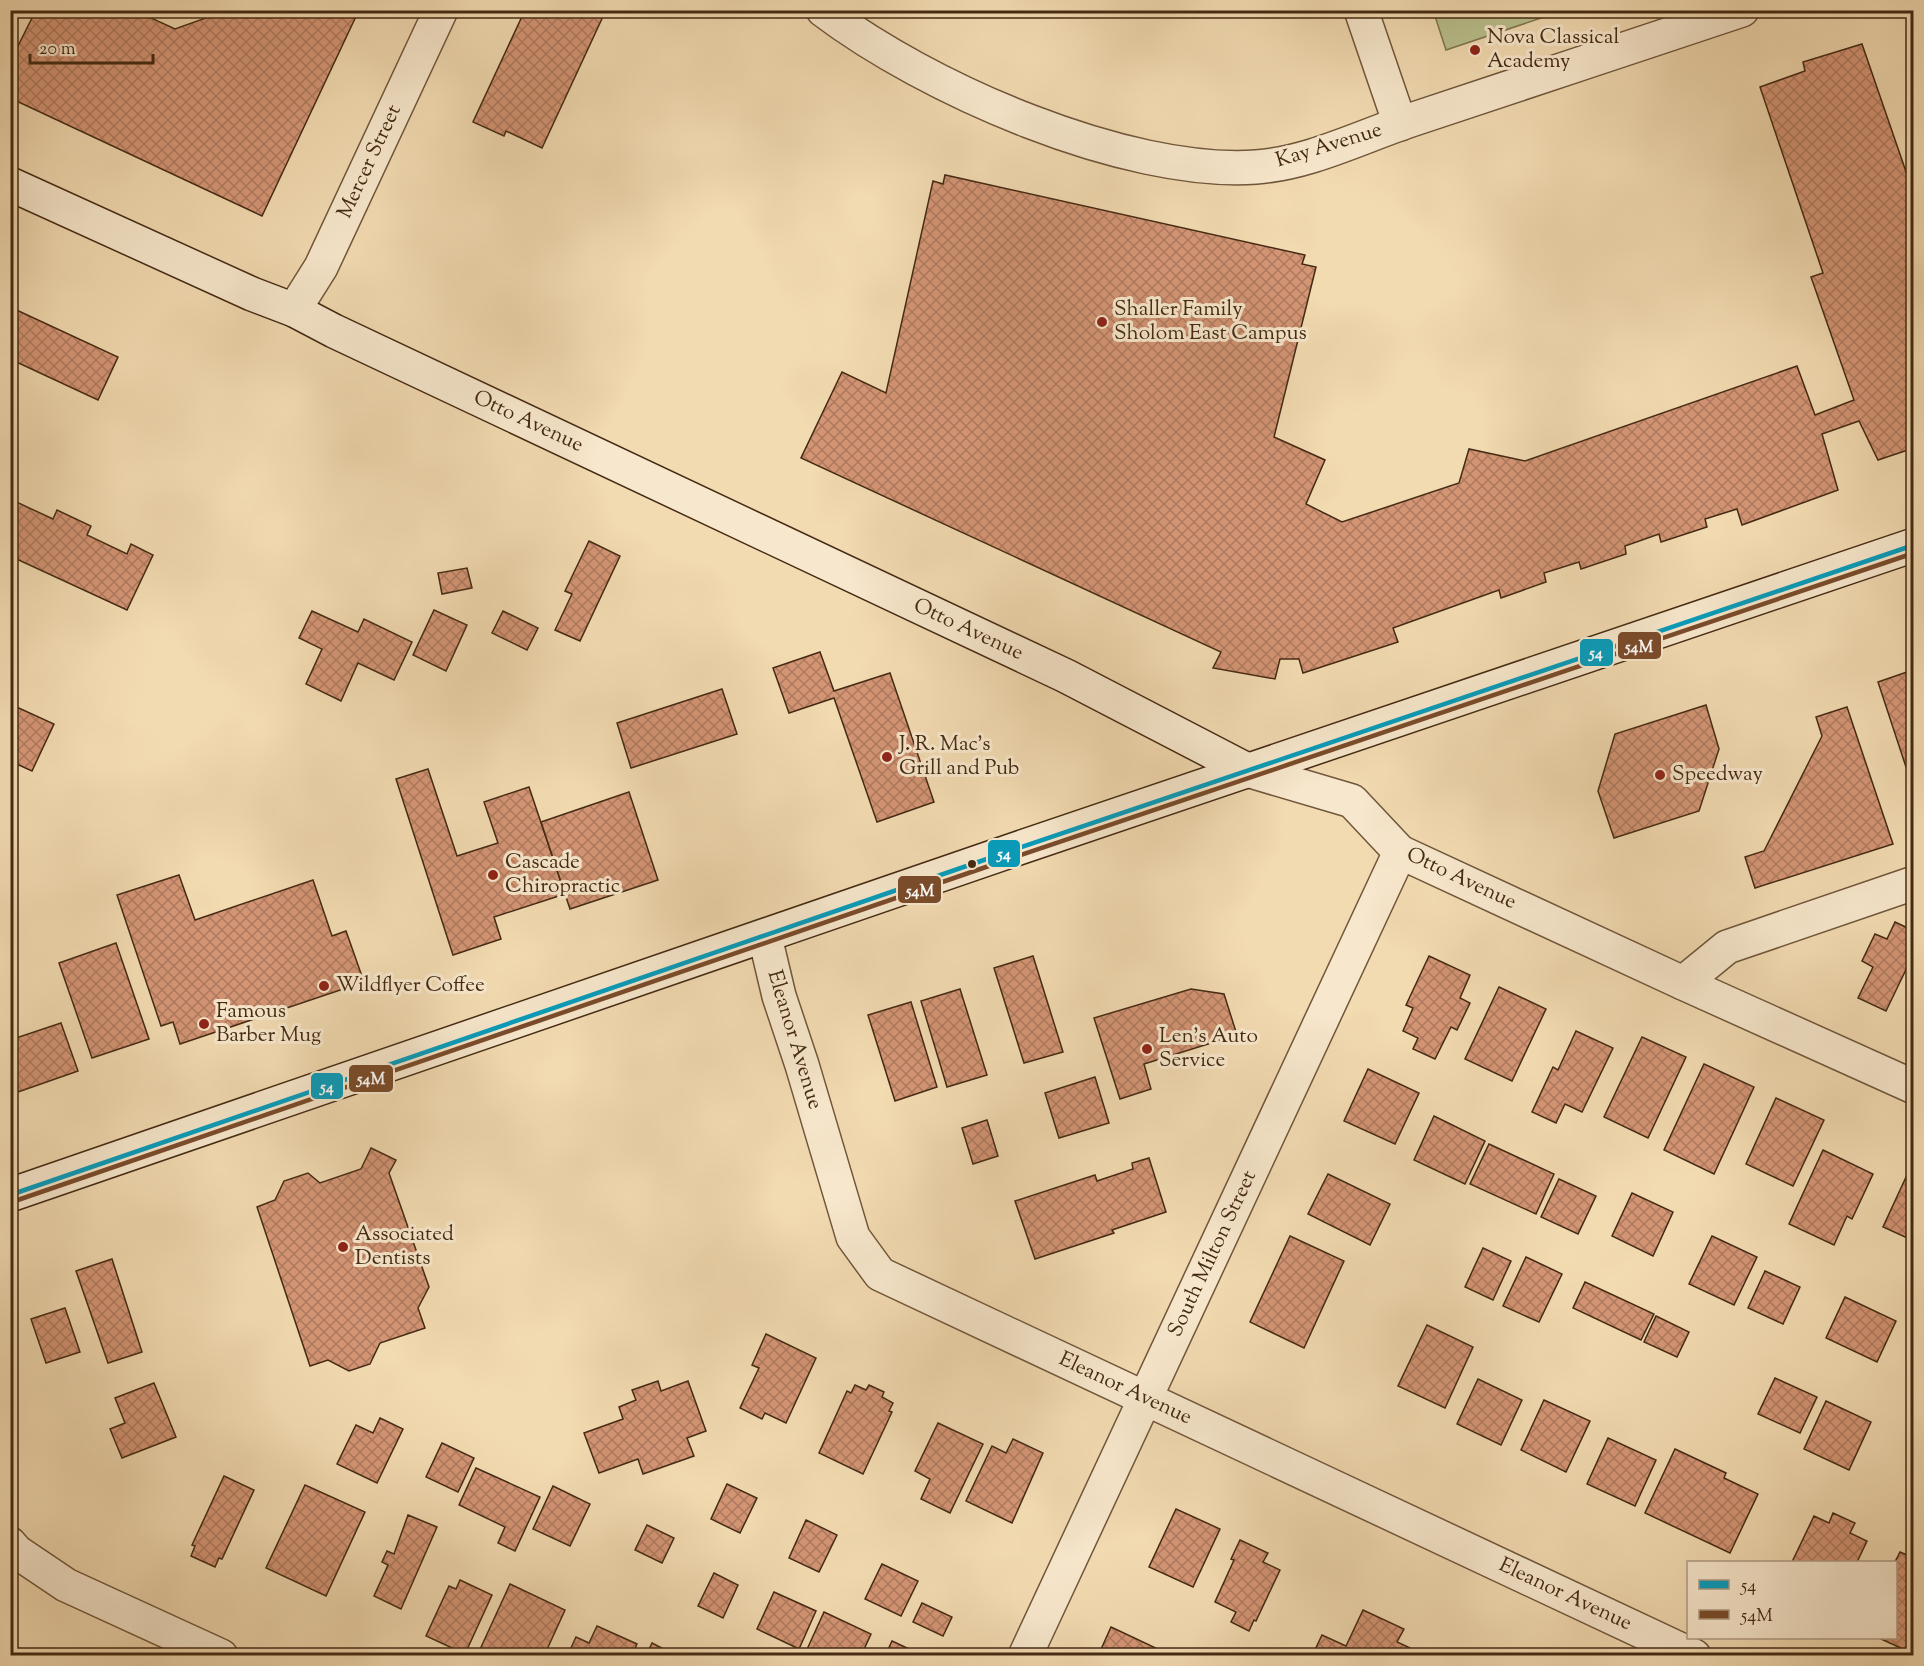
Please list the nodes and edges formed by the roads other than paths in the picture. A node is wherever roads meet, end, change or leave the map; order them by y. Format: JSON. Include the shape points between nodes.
{"nodes":[{"id":1,"x":441,"y":10,"type":"edge"},
{"id":2,"x":823,"y":10,"type":"edge"},
{"id":3,"x":1361,"y":10,"type":"edge"},
{"id":4,"x":1742,"y":10,"type":"edge"},
{"id":5,"x":1400,"y":124,"type":"junction"},
{"id":6,"x":10,"y":184,"type":"edge"},
{"id":7,"x":294,"y":310,"type":"junction"},
{"id":8,"x":1914,"y":545,"type":"edge"},
{"id":9,"x":1247,"y":770,"type":"junction"},
{"id":10,"x":1400,"y":852,"type":"junction"},
{"id":11,"x":1914,"y":883,"type":"edge"},
{"id":12,"x":765,"y":937,"type":"junction"},
{"id":13,"x":1683,"y":983,"type":"junction"},
{"id":14,"x":1914,"y":1087,"type":"edge"},
{"id":15,"x":10,"y":1196,"type":"edge"},
{"id":16,"x":1145,"y":1399,"type":"junction"},
{"id":17,"x":10,"y":1544,"type":"edge"},
{"id":18,"x":221,"y":1656,"type":"edge"},
{"id":19,"x":1025,"y":1656,"type":"edge"},
{"id":20,"x":1694,"y":1656,"type":"edge"}],
"edges":[{"from":1,"to":7,"type":"street","name":"Mercer Street","via":[[321,267]]},
{"from":2,"to":5,"type":"street","name":"Kay Avenue","via":[[949,86],[1068,135],[1123,152],[1206,166],[1256,167],[1301,159]]},
{"from":3,"to":5,"type":"street"},
{"from":4,"to":5,"type":"street","name":"Kay Avenue"},
{"from":6,"to":7,"type":"street","name":"Otto Avenue"},
{"from":7,"to":9,"type":"street","name":"Otto Avenue","via":[[1066,676]]},
{"from":8,"to":9,"type":"street"},
{"from":9,"to":10,"type":"street","name":"Otto Avenue","via":[[1352,801]]},
{"from":9,"to":12,"type":"street"},
{"from":10,"to":13,"type":"street","name":"Otto Avenue"},
{"from":10,"to":16,"type":"street","name":"South Milton Street"},
{"from":11,"to":13,"type":"street","via":[[1727,947]]},
{"from":12,"to":15,"type":"street"},
{"from":12,"to":16,"type":"street","name":"Eleanor Avenue","via":[[779,996],[853,1237],[880,1274]]},
{"from":13,"to":14,"type":"street","name":"Otto Avenue"},
{"from":16,"to":19,"type":"street","name":"South Milton Street"},
{"from":16,"to":20,"type":"street","name":"Eleanor Avenue"},
{"from":17,"to":18,"type":"street","via":[[66,1585]]}]}
